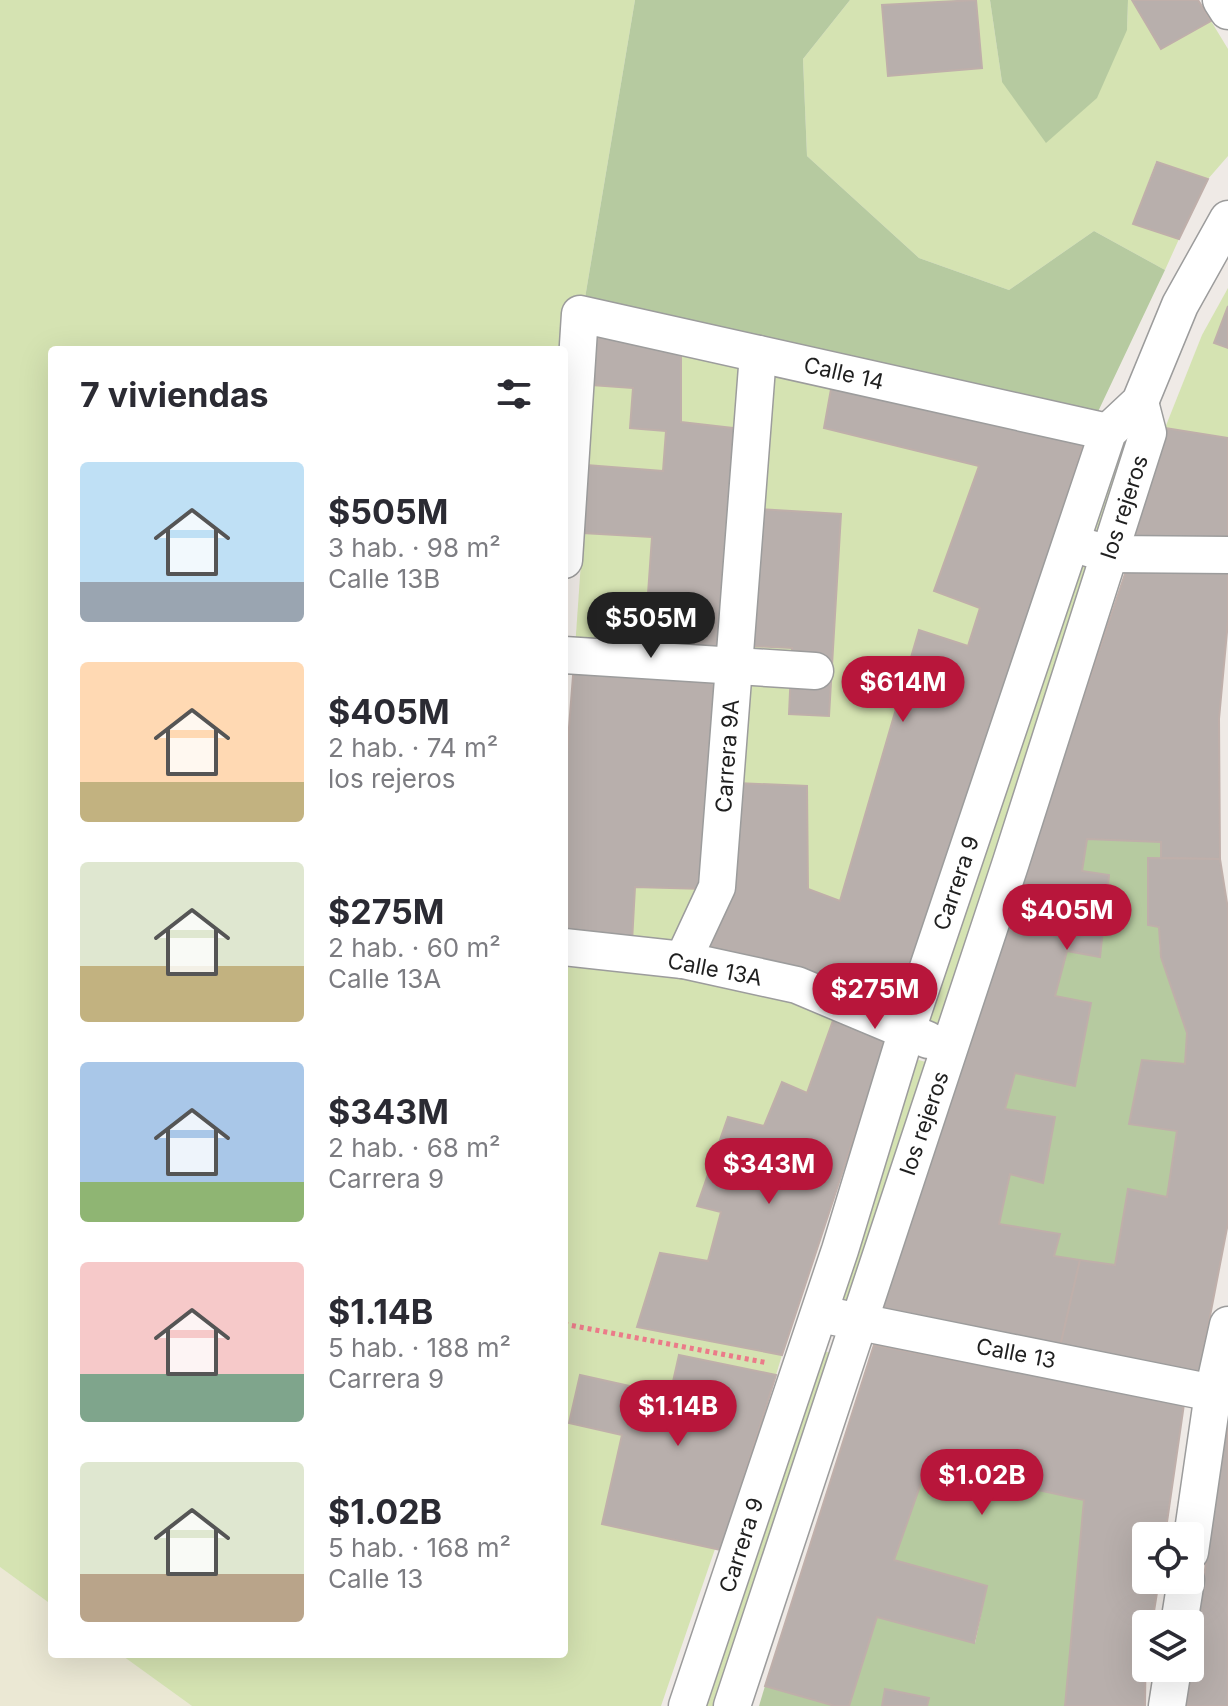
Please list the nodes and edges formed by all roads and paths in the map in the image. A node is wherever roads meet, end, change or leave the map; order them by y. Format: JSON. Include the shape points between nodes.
{"nodes":[{"id":1,"x":1221,"y":0,"type":"edge"},
{"id":2,"x":1228,"y":11,"type":"edge"},
{"id":3,"x":1228,"y":219,"type":"edge"},
{"id":4,"x":758,"y":354,"type":"junction"},
{"id":5,"x":1140,"y":402,"type":"junction"},
{"id":6,"x":1108,"y":432,"type":"junction"},
{"id":7,"x":568,"y":498,"type":"edge"},
{"id":8,"x":1071,"y":543,"type":"junction"},
{"id":9,"x":1109,"y":554,"type":"junction"},
{"id":10,"x":1228,"y":555,"type":"edge"},
{"id":11,"x":568,"y":655,"type":"edge"},
{"id":12,"x":733,"y":667,"type":"junction"},
{"id":13,"x":815,"y":671,"type":"dead end"},
{"id":14,"x":568,"y":947,"type":"edge"},
{"id":15,"x":683,"y":960,"type":"junction"},
{"id":16,"x":907,"y":1030,"type":"junction"},
{"id":17,"x":948,"y":1050,"type":"junction"},
{"id":18,"x":818,"y":1314,"type":"junction"},
{"id":19,"x":859,"y":1322,"type":"junction"},
{"id":20,"x":568,"y":1325,"type":"edge"},
{"id":21,"x":1228,"y":1325,"type":"edge"},
{"id":22,"x":800,"y":1369,"type":"junction"},
{"id":23,"x":1213,"y":1393,"type":"junction"},
{"id":24,"x":1194,"y":1522,"type":"edge"},
{"id":25,"x":1171,"y":1682,"type":"edge"},
{"id":26,"x":687,"y":1706,"type":"edge"},
{"id":27,"x":732,"y":1706,"type":"edge"},
{"id":28,"x":1167,"y":1706,"type":"edge"}],
"edges":[{"from":1,"to":2,"type":"street"},
{"from":3,"to":5,"type":"street","name":"Carrera 9","via":[[1180,305]]},
{"from":4,"to":6,"type":"street","name":"Calle 14"},
{"from":4,"to":7,"type":"street","name":"Calle 14","via":[[580,314]]},
{"from":4,"to":12,"type":"street","name":"Carrera 9A"},
{"from":5,"to":6,"type":"street","name":"Carrera 9"},
{"from":5,"to":9,"type":"street","name":"los rejeros","via":[[1148,433]]},
{"from":6,"to":8,"type":"street","name":"Carrera 9"},
{"from":8,"to":9,"type":"street"},
{"from":8,"to":16,"type":"street","name":"Carrera 9"},
{"from":9,"to":10,"type":"street"},
{"from":9,"to":17,"type":"street","name":"los rejeros"},
{"from":11,"to":12,"type":"street"},
{"from":12,"to":13,"type":"street"},
{"from":12,"to":15,"type":"street","name":"Carrera 9A","via":[[717,887]]},
{"from":14,"to":15,"type":"street","name":"Calle 13A"},
{"from":15,"to":16,"type":"street","name":"Calle 13A","via":[[797,985]]},
{"from":16,"to":17,"type":"street","name":"Calle 13A"},
{"from":16,"to":18,"type":"street","name":"Carrera 9"},
{"from":17,"to":19,"type":"street","name":"los rejeros"},
{"from":18,"to":19,"type":"street","name":"Calle 13"},
{"from":18,"to":22,"type":"street","name":"Carrera 9"},
{"from":19,"to":23,"type":"street","name":"Calle 13"},
{"from":19,"to":27,"type":"street","name":"los rejeros"},
{"from":20,"to":22,"type":"path"},
{"from":21,"to":23,"type":"street"},
{"from":22,"to":26,"type":"street","name":"Carrera 9"},
{"from":23,"to":24,"type":"street"},
{"from":25,"to":28,"type":"street"}]}
